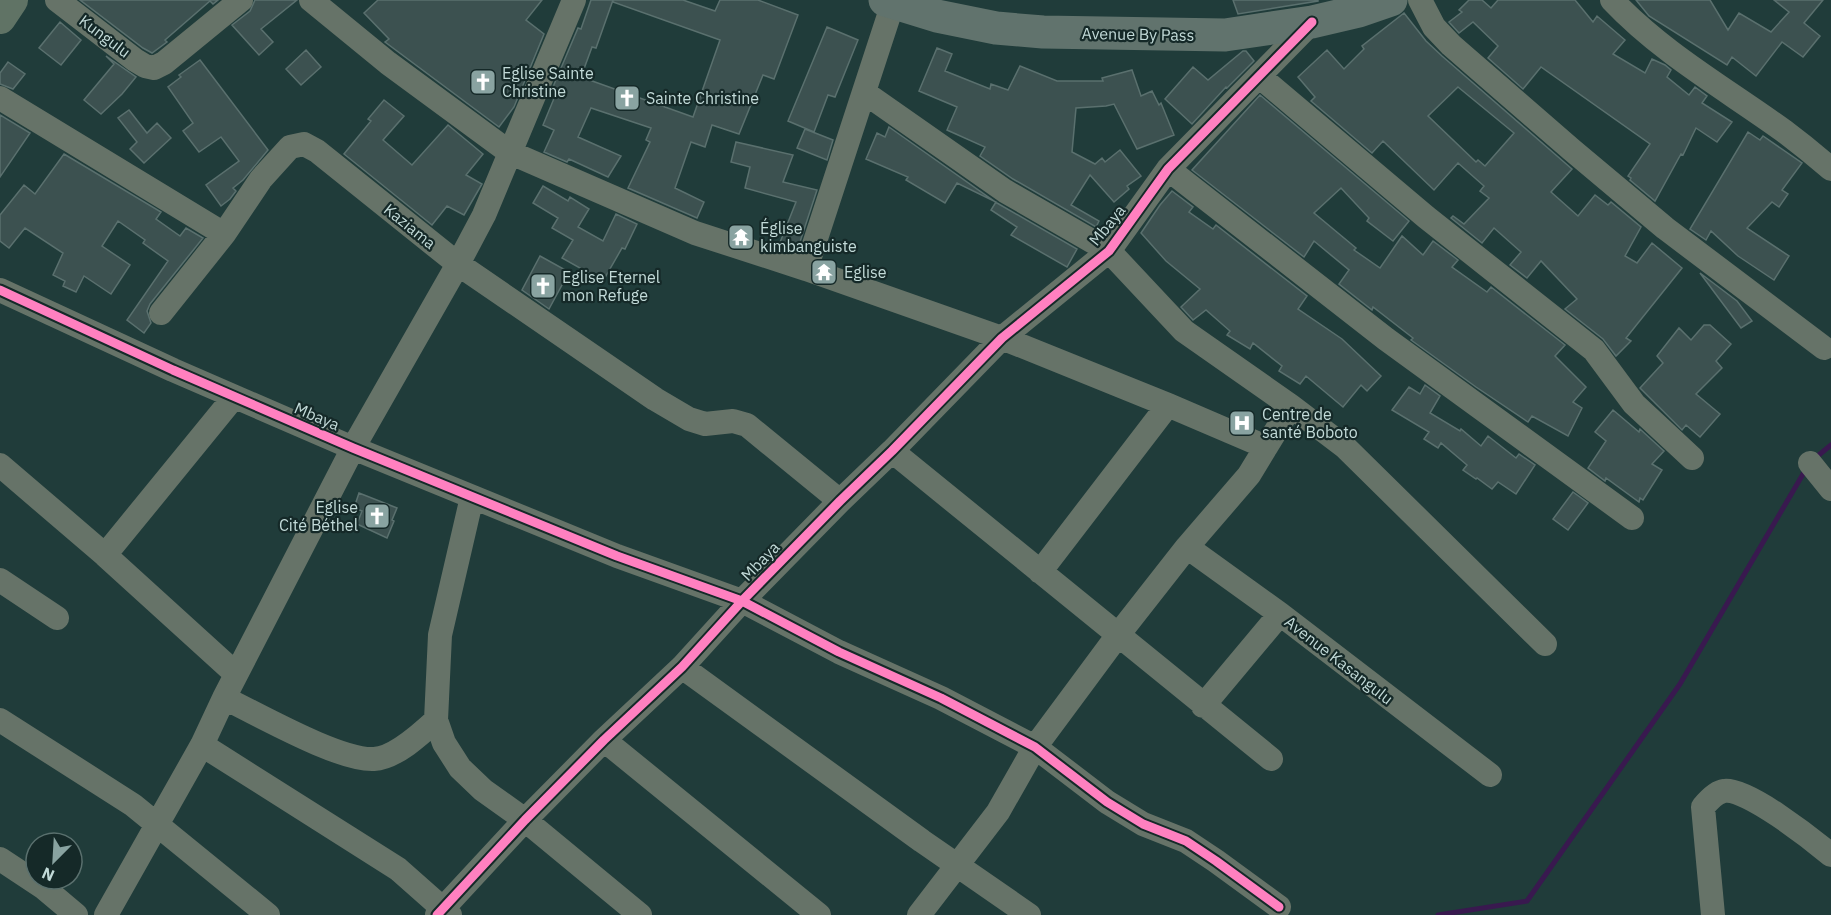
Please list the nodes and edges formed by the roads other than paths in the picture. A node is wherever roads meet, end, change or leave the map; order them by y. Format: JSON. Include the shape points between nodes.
{"nodes":[{"id":1,"x":12,"y":0,"type":"edge"},
{"id":2,"x":57,"y":0,"type":"edge"},
{"id":3,"x":241,"y":0,"type":"edge"},
{"id":4,"x":311,"y":0,"type":"edge"},
{"id":5,"x":574,"y":0,"type":"edge"},
{"id":6,"x":1391,"y":0,"type":"edge"},
{"id":7,"x":1420,"y":0,"type":"edge"},
{"id":8,"x":1612,"y":0,"type":"edge"},
{"id":9,"x":889,"y":2,"type":"edge"},
{"id":10,"x":940,"y":8,"type":"edge"},
{"id":11,"x":0,"y":18,"type":"edge"},
{"id":12,"x":1312,"y":22,"type":"junction"},
{"id":13,"x":1259,"y":75,"type":"junction"},
{"id":14,"x":865,"y":93,"type":"junction"},
{"id":15,"x":0,"y":98,"type":"edge"},
{"id":16,"x":509,"y":152,"type":"junction"},
{"id":17,"x":1168,"y":169,"type":"junction"},
{"id":18,"x":1831,"y":169,"type":"edge"},
{"id":19,"x":224,"y":234,"type":"junction"},
{"id":20,"x":1109,"y":251,"type":"junction"},
{"id":21,"x":458,"y":264,"type":"junction"},
{"id":22,"x":806,"y":269,"type":"junction"},
{"id":23,"x":0,"y":290,"type":"edge"},
{"id":24,"x":161,"y":313,"type":"dead end"},
{"id":25,"x":1002,"y":338,"type":"junction"},
{"id":26,"x":1824,"y":348,"type":"dead end"},
{"id":27,"x":234,"y":397,"type":"junction"},
{"id":28,"x":1168,"y":405,"type":"junction"},
{"id":29,"x":1291,"y":406,"type":"junction"},
{"id":30,"x":1266,"y":447,"type":"junction"},
{"id":31,"x":353,"y":448,"type":"junction"},
{"id":32,"x":892,"y":451,"type":"junction"},
{"id":33,"x":1692,"y":458,"type":"dead end"},
{"id":34,"x":1810,"y":463,"type":"dead end"},
{"id":35,"x":0,"y":465,"type":"edge"},
{"id":36,"x":1831,"y":489,"type":"edge"},
{"id":37,"x":472,"y":497,"type":"junction"},
{"id":38,"x":840,"y":501,"type":"junction"},
{"id":39,"x":1632,"y":518,"type":"dead end"},
{"id":40,"x":1187,"y":547,"type":"junction"},
{"id":41,"x":105,"y":555,"type":"junction"},
{"id":42,"x":1040,"y":572,"type":"junction"},
{"id":43,"x":0,"y":580,"type":"edge"},
{"id":44,"x":742,"y":601,"type":"junction"},
{"id":45,"x":1280,"y":614,"type":"junction"},
{"id":46,"x":57,"y":618,"type":"dead end"},
{"id":47,"x":1118,"y":635,"type":"junction"},
{"id":48,"x":1545,"y":644,"type":"dead end"},
{"id":49,"x":682,"y":667,"type":"junction"},
{"id":50,"x":236,"y":674,"type":"junction"},
{"id":51,"x":224,"y":698,"type":"junction"},
{"id":52,"x":1203,"y":706,"type":"junction"},
{"id":53,"x":0,"y":720,"type":"edge"},
{"id":54,"x":436,"y":720,"type":"junction"},
{"id":55,"x":604,"y":740,"type":"junction"},
{"id":56,"x":202,"y":745,"type":"junction"},
{"id":57,"x":1035,"y":747,"type":"junction"},
{"id":58,"x":1271,"y":759,"type":"dead end"},
{"id":59,"x":1490,"y":775,"type":"dead end"},
{"id":60,"x":525,"y":820,"type":"junction"},
{"id":61,"x":159,"y":824,"type":"junction"},
{"id":62,"x":1831,"y":855,"type":"edge"},
{"id":63,"x":0,"y":859,"type":"edge"},
{"id":64,"x":957,"y":865,"type":"junction"},
{"id":65,"x":1279,"y":907,"type":"dead end"},
{"id":66,"x":443,"y":913,"type":"edge"},
{"id":67,"x":76,"y":915,"type":"edge"},
{"id":68,"x":106,"y":915,"type":"edge"},
{"id":69,"x":268,"y":915,"type":"edge"},
{"id":70,"x":640,"y":915,"type":"edge"},
{"id":71,"x":819,"y":915,"type":"edge"},
{"id":72,"x":919,"y":915,"type":"edge"},
{"id":73,"x":1029,"y":915,"type":"edge"},
{"id":74,"x":1713,"y":915,"type":"edge"}],
"edges":[{"from":1,"to":11,"type":"main road"},
{"from":2,"to":3,"type":"street","name":"Kungulu","via":[[135,60],[154,68]]},
{"from":4,"to":16,"type":"street","via":[[388,63]]},
{"from":5,"to":16,"type":"street"},
{"from":6,"to":12,"type":"highway","name":"Avenue By Pass"},
{"from":7,"to":26,"type":"street","via":[[1434,27],[1451,45],[1563,143],[1665,228]]},
{"from":8,"to":18,"type":"street","via":[[1636,25]]},
{"from":9,"to":10,"type":"highway","name":"Avenue By Pass"},
{"from":9,"to":14,"type":"street"},
{"from":10,"to":12,"type":"highway","name":"Avenue By Pass","via":[[996,28],[1044,32],[1225,35]]},
{"from":12,"to":13,"type":"street","name":"Mbaya"},
{"from":13,"to":17,"type":"street","name":"Mbaya"},
{"from":13,"to":33,"type":"street","via":[[1426,217],[1594,350],[1634,404]]},
{"from":14,"to":20,"type":"street","via":[[1005,191]]},
{"from":14,"to":22,"type":"street"},
{"from":15,"to":19,"type":"street"},
{"from":16,"to":21,"type":"street","via":[[484,215]]},
{"from":16,"to":22,"type":"street","via":[[695,233]]},
{"from":17,"to":20,"type":"street","name":"Mbaya"},
{"from":17,"to":39,"type":"street","via":[[1386,339]]},
{"from":19,"to":21,"type":"street","name":"Kaziama","via":[[268,171],[290,147],[304,144]]},
{"from":19,"to":24,"type":"street"},
{"from":20,"to":25,"type":"street","name":"Mbaya"},
{"from":20,"to":29,"type":"street","via":[[1184,331]]},
{"from":21,"to":31,"type":"street"},
{"from":21,"to":38,"type":"street","name":"Kaziama","via":[[689,419],[705,424],[733,421],[747,425]]},
{"from":22,"to":25,"type":"street"},
{"from":23,"to":27,"type":"street","name":"Mbaya"},
{"from":25,"to":28,"type":"street"},
{"from":25,"to":32,"type":"street","name":"Mbaya"},
{"from":27,"to":31,"type":"street","name":"Mbaya"},
{"from":27,"to":41,"type":"street"},
{"from":28,"to":30,"type":"street"},
{"from":28,"to":42,"type":"street"},
{"from":29,"to":30,"type":"street"},
{"from":29,"to":48,"type":"street","via":[[1345,447]]},
{"from":30,"to":40,"type":"street","via":[[1236,492]]},
{"from":31,"to":37,"type":"street","name":"Mbaya"},
{"from":31,"to":50,"type":"street"},
{"from":32,"to":38,"type":"street","name":"Mbaya"},
{"from":32,"to":42,"type":"street"},
{"from":34,"to":36,"type":"street"},
{"from":35,"to":41,"type":"street"},
{"from":37,"to":44,"type":"street","name":"Mbaya"},
{"from":37,"to":54,"type":"street","via":[[440,635]]},
{"from":38,"to":44,"type":"street","name":"Mbaya"},
{"from":40,"to":45,"type":"street","name":"Avenue Kasangulu"},
{"from":40,"to":47,"type":"street"},
{"from":41,"to":50,"type":"street"},
{"from":42,"to":47,"type":"street"},
{"from":43,"to":46,"type":"street"},
{"from":44,"to":49,"type":"street"},
{"from":44,"to":57,"type":"street"},
{"from":45,"to":52,"type":"street"},
{"from":45,"to":59,"type":"street","name":"Avenue Kasangulu"},
{"from":47,"to":52,"type":"street"},
{"from":47,"to":57,"type":"street"},
{"from":49,"to":55,"type":"street"},
{"from":49,"to":64,"type":"street"},
{"from":50,"to":51,"type":"street"},
{"from":51,"to":54,"type":"street","via":[[360,758],[376,759],[393,752]]},
{"from":51,"to":56,"type":"street"},
{"from":52,"to":58,"type":"street"},
{"from":53,"to":61,"type":"street"},
{"from":54,"to":60,"type":"street","via":[[444,743],[460,768]]},
{"from":55,"to":60,"type":"street"},
{"from":55,"to":71,"type":"street"},
{"from":56,"to":61,"type":"street"},
{"from":56,"to":66,"type":"street","via":[[398,869]]},
{"from":57,"to":64,"type":"street","via":[[998,812]]},
{"from":57,"to":65,"type":"street","via":[[1107,802],[1143,824],[1186,842]]},
{"from":60,"to":66,"type":"street"},
{"from":60,"to":70,"type":"street"},
{"from":61,"to":68,"type":"street"},
{"from":61,"to":69,"type":"street"},
{"from":62,"to":74,"type":"street","via":[[1751,800],[1735,791],[1723,790],[1702,807]]},
{"from":63,"to":67,"type":"street"},
{"from":64,"to":72,"type":"street"},
{"from":64,"to":73,"type":"street"}]}
